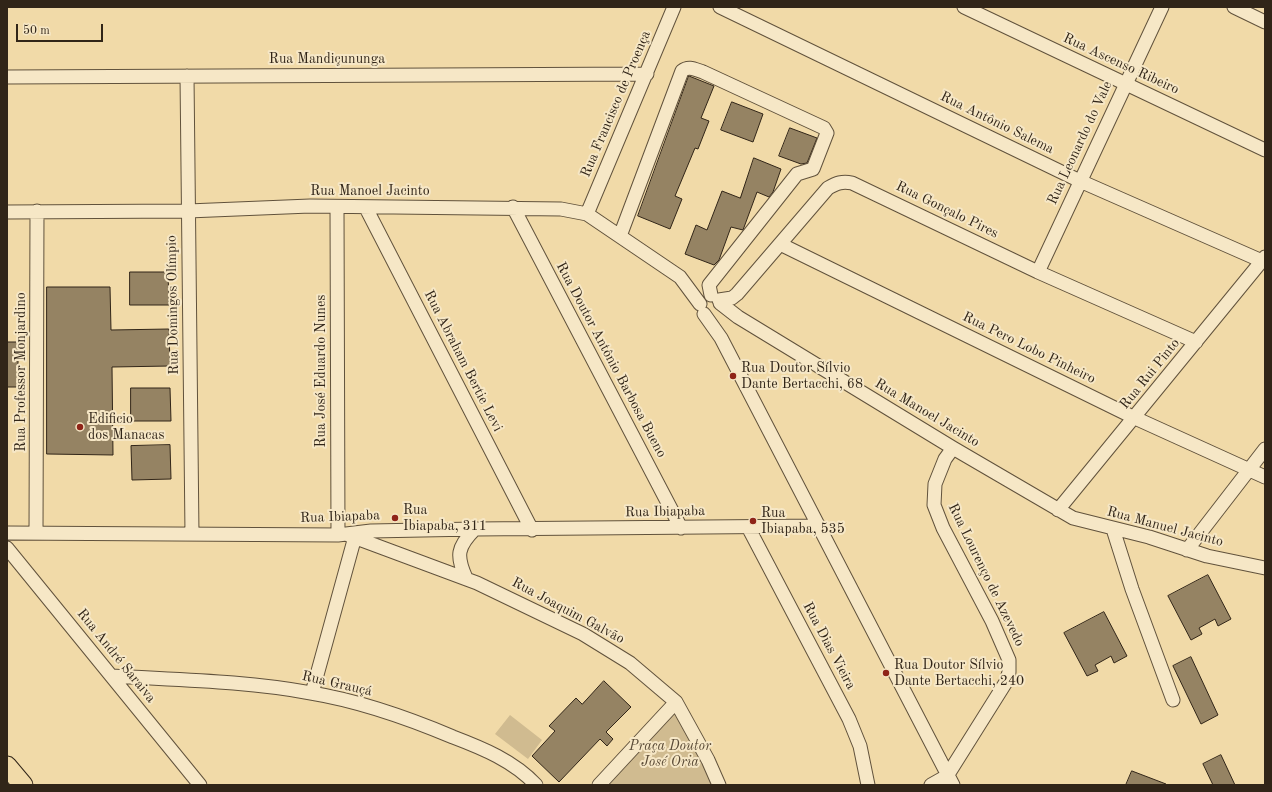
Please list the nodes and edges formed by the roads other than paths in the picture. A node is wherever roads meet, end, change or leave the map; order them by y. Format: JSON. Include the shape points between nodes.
{"nodes":[{"id":1,"x":674,"y":7,"type":"edge"},
{"id":2,"x":720,"y":7,"type":"edge"},
{"id":3,"x":964,"y":7,"type":"edge"},
{"id":4,"x":1162,"y":7,"type":"edge"},
{"id":5,"x":1234,"y":7,"type":"edge"},
{"id":6,"x":1265,"y":22,"type":"edge"},
{"id":7,"x":647,"y":74,"type":"junction"},
{"id":8,"x":187,"y":76,"type":"junction"},
{"id":9,"x":7,"y":77,"type":"edge"},
{"id":10,"x":1126,"y":84,"type":"junction"},
{"id":11,"x":1265,"y":150,"type":"edge"},
{"id":12,"x":1080,"y":181,"type":"junction"},
{"id":13,"x":337,"y":207,"type":"junction"},
{"id":14,"x":513,"y":207,"type":"junction"},
{"id":15,"x":366,"y":208,"type":"junction"},
{"id":16,"x":188,"y":210,"type":"junction"},
{"id":17,"x":37,"y":211,"type":"junction"},
{"id":18,"x":7,"y":212,"type":"edge"},
{"id":19,"x":587,"y":214,"type":"junction"},
{"id":20,"x":620,"y":236,"type":"junction"},
{"id":21,"x":780,"y":244,"type":"junction"},
{"id":22,"x":1263,"y":259,"type":"edge"},
{"id":23,"x":1038,"y":272,"type":"junction"},
{"id":24,"x":718,"y":303,"type":"junction"},
{"id":25,"x":702,"y":309,"type":"junction"},
{"id":26,"x":721,"y":338,"type":"junction"},
{"id":27,"x":1196,"y":342,"type":"junction"},
{"id":28,"x":1135,"y":418,"type":"junction"},
{"id":29,"x":953,"y":448,"type":"junction"},
{"id":30,"x":1265,"y":449,"type":"edge"},
{"id":31,"x":1248,"y":469,"type":"junction"},
{"id":32,"x":1265,"y":477,"type":"edge"},
{"id":33,"x":1058,"y":510,"type":"junction"},
{"id":34,"x":819,"y":526,"type":"junction"},
{"id":35,"x":748,"y":527,"type":"junction"},
{"id":36,"x":681,"y":528,"type":"junction"},
{"id":37,"x":475,"y":529,"type":"junction"},
{"id":38,"x":1113,"y":529,"type":"junction"},
{"id":39,"x":532,"y":530,"type":"junction"},
{"id":40,"x":7,"y":533,"type":"edge"},
{"id":41,"x":36,"y":533,"type":"junction"},
{"id":42,"x":192,"y":534,"type":"junction"},
{"id":43,"x":349,"y":535,"type":"junction"},
{"id":44,"x":7,"y":548,"type":"edge"},
{"id":45,"x":1188,"y":550,"type":"junction"},
{"id":46,"x":1265,"y":568,"type":"edge"},
{"id":47,"x":466,"y":578,"type":"junction"},
{"id":48,"x":112,"y":676,"type":"junction"},
{"id":49,"x":312,"y":693,"type":"junction"},
{"id":50,"x":1173,"y":700,"type":"dead end"},
{"id":51,"x":676,"y":702,"type":"junction"},
{"id":52,"x":7,"y":766,"type":"edge"},
{"id":53,"x":950,"y":780,"type":"edge"},
{"id":54,"x":23,"y":785,"type":"edge"},
{"id":55,"x":200,"y":785,"type":"edge"},
{"id":56,"x":536,"y":785,"type":"edge"},
{"id":57,"x":599,"y":785,"type":"edge"},
{"id":58,"x":718,"y":785,"type":"edge"},
{"id":59,"x":868,"y":785,"type":"edge"},
{"id":60,"x":931,"y":785,"type":"edge"}],
"edges":[{"from":1,"to":7,"type":"street","name":"Rua Francisco de Proença"},
{"from":2,"to":12,"type":"street","name":"Rua Antônio Salema"},
{"from":3,"to":10,"type":"street","name":"Rua Ascenso Ribeiro"},
{"from":4,"to":10,"type":"street","name":"Rua Leonardo do Vale"},
{"from":5,"to":6,"type":"street"},
{"from":7,"to":8,"type":"street","name":"Rua Mandiçununga"},
{"from":7,"to":19,"type":"street","name":"Rua Francisco de Proença"},
{"from":8,"to":9,"type":"street","name":"Rua Mandiçununga"},
{"from":8,"to":16,"type":"street","name":"Rua Domingos Olímpio"},
{"from":10,"to":11,"type":"street","name":"Rua Ascenso Ribeiro"},
{"from":10,"to":12,"type":"street","name":"Rua Leonardo do Vale"},
{"from":12,"to":22,"type":"street","name":"Rua Antônio Salema"},
{"from":12,"to":23,"type":"street","name":"Rua Leonardo do Vale"},
{"from":13,"to":15,"type":"street","name":"Rua Manoel Jacinto"},
{"from":13,"to":16,"type":"street","name":"Rua Manoel Jacinto"},
{"from":13,"to":43,"type":"street","name":"Rua José Eduardo Nunes"},
{"from":14,"to":15,"type":"street","name":"Rua Manoel Jacinto"},
{"from":14,"to":19,"type":"street","name":"Rua Manoel Jacinto","via":[[560,209]]},
{"from":14,"to":36,"type":"street","name":"Rua Doutor Antônio Barbosa Bueno"},
{"from":15,"to":39,"type":"street","name":"Rua Abraham Bertie Levi"},
{"from":16,"to":17,"type":"street","name":"Rua Manoel Jacinto"},
{"from":16,"to":42,"type":"street","name":"Rua Domingos Olímpio"},
{"from":17,"to":18,"type":"street","name":"Rua Manoel Jacinto"},
{"from":17,"to":41,"type":"street","name":"Rua Professor Monjardino"},
{"from":19,"to":20,"type":"street","name":"Rua Manoel Jacinto"},
{"from":20,"to":24,"type":"street","via":[[682,71],[686,68],[703,72],[824,128],[827,133],[813,169],[797,174],[709,285]]},
{"from":20,"to":25,"type":"street","name":"Rua Manoel Jacinto","via":[[680,278]]},
{"from":21,"to":23,"type":"street","name":"Rua Gonçalo Pires","via":[[828,188],[837,183],[848,182]]},
{"from":21,"to":24,"type":"street","name":"Rua Gonçalo Pires","via":[[737,294]]},
{"from":21,"to":28,"type":"street","name":"Rua Pero Lobo Pinheiro"},
{"from":22,"to":27,"type":"street","name":"Rua Rui Pinto"},
{"from":23,"to":27,"type":"street","name":"Rua Gonçalo Pires"},
{"from":24,"to":25,"type":"street","via":[[714,315]]},
{"from":24,"to":25,"type":"street","via":[[702,298]]},
{"from":24,"to":26,"type":"street","via":[[718,327]]},
{"from":24,"to":29,"type":"street","name":"Rua Manoel Jacinto"},
{"from":25,"to":26,"type":"street","name":"Rua Manoel Jacinto"},
{"from":26,"to":34,"type":"street"},
{"from":27,"to":28,"type":"street","name":"Rua Rui Pinto"},
{"from":28,"to":31,"type":"street","name":"Rua Pero Lobo Pinheiro"},
{"from":28,"to":33,"type":"street","name":"Rua Rui Pinto"},
{"from":29,"to":33,"type":"street","name":"Rua Manoel Jacinto"},
{"from":29,"to":53,"type":"street","name":"Rua Lourenço de Azevedo","via":[[945,459],[935,484],[934,505],[943,528],[992,621],[1009,660],[1009,672],[1006,682]]},
{"from":30,"to":31,"type":"street"},
{"from":31,"to":32,"type":"street","name":"Rua Pero Lobo Pinheiro"},
{"from":31,"to":45,"type":"street"},
{"from":33,"to":38,"type":"street","name":"Rua Manuel Jacinto","via":[[1074,518]]},
{"from":34,"to":35,"type":"street","name":"Rua Ibiapaba"},
{"from":34,"to":53,"type":"street"},
{"from":35,"to":36,"type":"street","name":"Rua Ibiapaba"},
{"from":35,"to":59,"type":"street","name":"Rua Dias Vieira","via":[[849,719],[860,746]]},
{"from":36,"to":39,"type":"street","name":"Rua Ibiapaba"},
{"from":37,"to":39,"type":"street","name":"Rua Ibiapaba"},
{"from":37,"to":43,"type":"street","name":"Rua Ibiapaba"},
{"from":37,"to":47,"type":"street","via":[[463,540],[459,551],[460,565]]},
{"from":38,"to":45,"type":"street","name":"Rua Manuel Jacinto","via":[[1149,537]]},
{"from":38,"to":50,"type":"street"},
{"from":40,"to":41,"type":"street","name":"Rua Ibiapaba"},
{"from":41,"to":42,"type":"street","name":"Rua Ibiapaba"},
{"from":42,"to":43,"type":"street","name":"Rua Ibiapaba"},
{"from":43,"to":47,"type":"street","name":"Rua Joaquim Galvão"},
{"from":43,"to":49,"type":"street","name":"Rua José Eduardo Nunes"},
{"from":44,"to":48,"type":"street","name":"Rua André Saraiva"},
{"from":45,"to":46,"type":"street","name":"Rua Manuel Jacinto"},
{"from":47,"to":51,"type":"street","name":"Rua Joaquim Galvão","via":[[583,634],[630,663]]},
{"from":48,"to":49,"type":"street","name":"Rua Grauçá","via":[[248,684]]},
{"from":48,"to":55,"type":"street","name":"Rua André Saraiva"},
{"from":49,"to":56,"type":"street","name":"Rua Grauçá","via":[[369,707],[477,746],[515,767]]},
{"from":51,"to":57,"type":"street"},
{"from":51,"to":58,"type":"street","name":"Rua Joaquim Galvão","via":[[708,760]]},
{"from":52,"to":54,"type":"highway"},
{"from":53,"to":60,"type":"street"}]}
